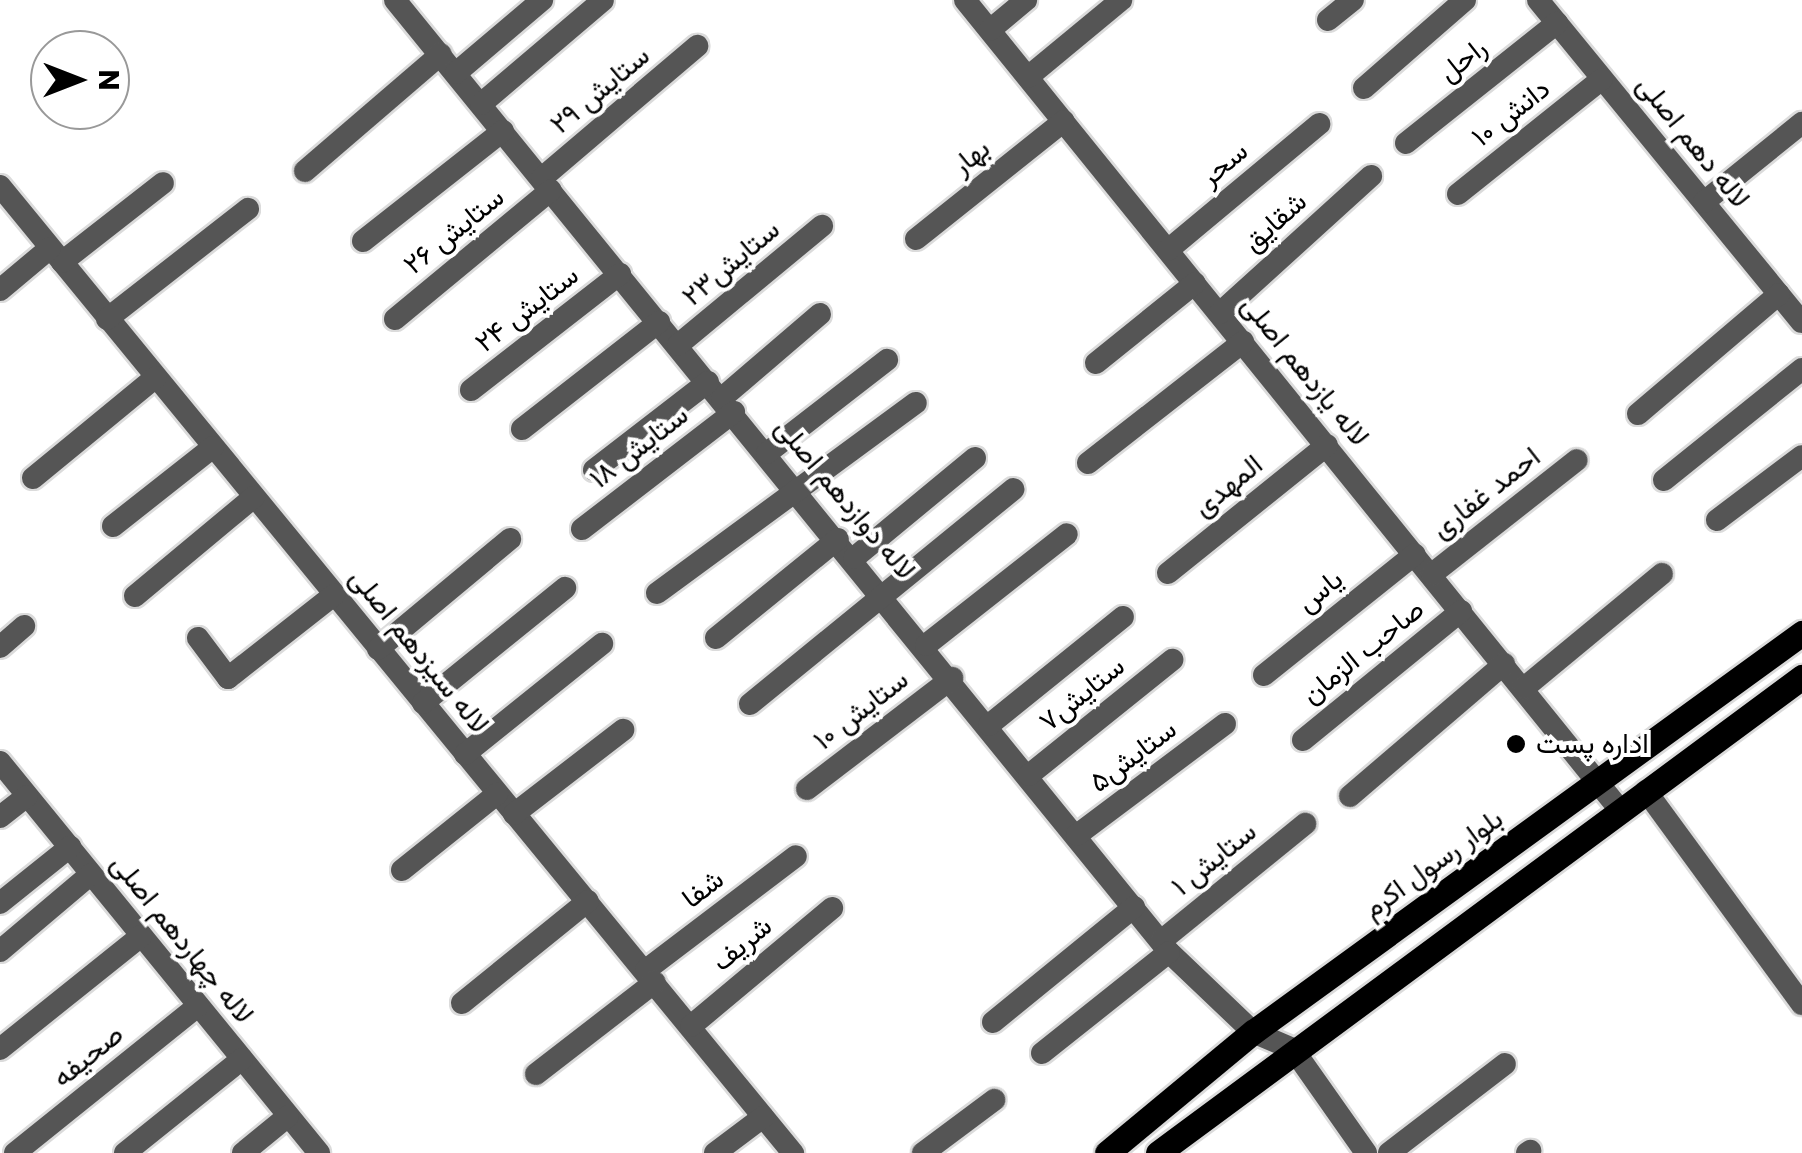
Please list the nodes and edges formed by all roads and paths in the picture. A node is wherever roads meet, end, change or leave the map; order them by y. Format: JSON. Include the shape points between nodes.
{"nodes":[{"id":1,"x":542,"y":0,"type":"edge"},
{"id":2,"x":604,"y":0,"type":"edge"},
{"id":3,"x":965,"y":0,"type":"edge"},
{"id":4,"x":1026,"y":0,"type":"edge"},
{"id":5,"x":1121,"y":0,"type":"edge"},
{"id":6,"x":1354,"y":0,"type":"edge"},
{"id":7,"x":1464,"y":0,"type":"edge"},
{"id":8,"x":1538,"y":0,"type":"edge"},
{"id":9,"x":401,"y":2,"type":"edge"},
{"id":10,"x":1328,"y":20,"type":"dead end"},
{"id":11,"x":1557,"y":23,"type":"junction"},
{"id":12,"x":990,"y":30,"type":"junction"},
{"id":13,"x":698,"y":46,"type":"dead end"},
{"id":14,"x":441,"y":54,"type":"junction"},
{"id":15,"x":456,"y":73,"type":"junction"},
{"id":16,"x":1028,"y":77,"type":"junction"},
{"id":17,"x":1602,"y":79,"type":"junction"},
{"id":18,"x":1364,"y":88,"type":"dead end"},
{"id":19,"x":481,"y":104,"type":"junction"},
{"id":20,"x":1064,"y":121,"type":"junction"},
{"id":21,"x":1802,"y":123,"type":"edge"},
{"id":22,"x":1319,"y":124,"type":"dead end"},
{"id":23,"x":503,"y":131,"type":"junction"},
{"id":24,"x":1406,"y":143,"type":"dead end"},
{"id":25,"x":304,"y":171,"type":"dead end"},
{"id":26,"x":1372,"y":176,"type":"dead end"},
{"id":27,"x":163,"y":183,"type":"dead end"},
{"id":28,"x":546,"y":184,"type":"junction"},
{"id":29,"x":2,"y":194,"type":"edge"},
{"id":30,"x":1458,"y":194,"type":"dead end"},
{"id":31,"x":1704,"y":202,"type":"junction"},
{"id":32,"x":248,"y":209,"type":"dead end"},
{"id":33,"x":822,"y":226,"type":"dead end"},
{"id":34,"x":916,"y":239,"type":"dead end"},
{"id":35,"x":363,"y":241,"type":"dead end"},
{"id":36,"x":1168,"y":250,"type":"junction"},
{"id":37,"x":56,"y":255,"type":"junction"},
{"id":38,"x":620,"y":274,"type":"junction"},
{"id":39,"x":1194,"y":283,"type":"junction"},
{"id":40,"x":0,"y":290,"type":"edge"},
{"id":41,"x":1779,"y":294,"type":"junction"},
{"id":42,"x":1220,"y":313,"type":"junction"},
{"id":43,"x":820,"y":314,"type":"dead end"},
{"id":44,"x":107,"y":318,"type":"junction"},
{"id":45,"x":394,"y":319,"type":"dead end"},
{"id":46,"x":659,"y":322,"type":"junction"},
{"id":47,"x":1802,"y":322,"type":"edge"},
{"id":48,"x":1242,"y":342,"type":"junction"},
{"id":49,"x":678,"y":345,"type":"junction"},
{"id":50,"x":887,"y":360,"type":"dead end"},
{"id":51,"x":1096,"y":363,"type":"dead end"},
{"id":52,"x":1802,"y":369,"type":"edge"},
{"id":53,"x":156,"y":377,"type":"junction"},
{"id":54,"x":471,"y":390,"type":"dead end"},
{"id":55,"x":721,"y":397,"type":"junction"},
{"id":56,"x":916,"y":403,"type":"dead end"},
{"id":57,"x":1638,"y":414,"type":"dead end"},
{"id":58,"x":522,"y":429,"type":"dead end"},
{"id":59,"x":1326,"y":445,"type":"junction"},
{"id":60,"x":213,"y":447,"type":"junction"},
{"id":61,"x":767,"y":453,"type":"junction"},
{"id":62,"x":1802,"y":456,"type":"edge"},
{"id":63,"x":974,"y":458,"type":"dead end"},
{"id":64,"x":1577,"y":460,"type":"dead end"},
{"id":65,"x":1088,"y":463,"type":"dead end"},
{"id":66,"x":594,"y":470,"type":"dead end"},
{"id":67,"x":33,"y":478,"type":"dead end"},
{"id":68,"x":1664,"y":480,"type":"dead end"},
{"id":69,"x":1014,"y":489,"type":"dead end"},
{"id":70,"x":798,"y":490,"type":"junction"},
{"id":71,"x":254,"y":497,"type":"junction"},
{"id":72,"x":1717,"y":520,"type":"dead end"},
{"id":73,"x":112,"y":526,"type":"dead end"},
{"id":74,"x":582,"y":530,"type":"dead end"},
{"id":75,"x":1067,"y":534,"type":"dead end"},
{"id":76,"x":510,"y":538,"type":"dead end"},
{"id":77,"x":838,"y":538,"type":"junction"},
{"id":78,"x":1415,"y":554,"type":"junction"},
{"id":79,"x":854,"y":558,"type":"junction"},
{"id":80,"x":1168,"y":573,"type":"dead end"},
{"id":81,"x":1432,"y":574,"type":"junction"},
{"id":82,"x":1662,"y":574,"type":"dead end"},
{"id":83,"x":565,"y":588,"type":"dead end"},
{"id":84,"x":882,"y":592,"type":"junction"},
{"id":85,"x":657,"y":593,"type":"dead end"},
{"id":86,"x":334,"y":594,"type":"junction"},
{"id":87,"x":135,"y":596,"type":"dead end"},
{"id":88,"x":1462,"y":611,"type":"junction"},
{"id":89,"x":1123,"y":617,"type":"dead end"},
{"id":90,"x":24,"y":626,"type":"dead end"},
{"id":91,"x":1802,"y":632,"type":"edge"},
{"id":92,"x":198,"y":638,"type":"dead end"},
{"id":93,"x":716,"y":638,"type":"dead end"},
{"id":94,"x":602,"y":644,"type":"dead end"},
{"id":95,"x":926,"y":645,"type":"junction"},
{"id":96,"x":0,"y":647,"type":"edge"},
{"id":97,"x":378,"y":649,"type":"junction"},
{"id":98,"x":1172,"y":660,"type":"dead end"},
{"id":99,"x":1504,"y":664,"type":"junction"},
{"id":100,"x":1264,"y":674,"type":"dead end"},
{"id":101,"x":1802,"y":677,"type":"edge"},
{"id":102,"x":952,"y":678,"type":"junction"},
{"id":103,"x":1524,"y":688,"type":"junction"},
{"id":104,"x":423,"y":703,"type":"junction"},
{"id":105,"x":750,"y":704,"type":"dead end"},
{"id":106,"x":1225,"y":724,"type":"dead end"},
{"id":107,"x":989,"y":725,"type":"junction"},
{"id":108,"x":623,"y":730,"type":"dead end"},
{"id":109,"x":1303,"y":740,"type":"dead end"},
{"id":110,"x":465,"y":754,"type":"junction"},
{"id":111,"x":0,"y":762,"type":"edge"},
{"id":112,"x":1029,"y":775,"type":"junction"},
{"id":113,"x":1599,"y":780,"type":"junction"},
{"id":114,"x":807,"y":789,"type":"dead end"},
{"id":115,"x":1646,"y":792,"type":"junction"},
{"id":116,"x":497,"y":794,"type":"junction"},
{"id":117,"x":27,"y":796,"type":"junction"},
{"id":118,"x":1350,"y":796,"type":"dead end"},
{"id":119,"x":1620,"y":810,"type":"junction"},
{"id":120,"x":514,"y":814,"type":"junction"},
{"id":121,"x":0,"y":817,"type":"edge"},
{"id":122,"x":1306,"y":824,"type":"dead end"},
{"id":123,"x":1077,"y":835,"type":"junction"},
{"id":124,"x":70,"y":848,"type":"junction"},
{"id":125,"x":796,"y":856,"type":"dead end"},
{"id":126,"x":402,"y":870,"type":"dead end"},
{"id":127,"x":91,"y":874,"type":"junction"},
{"id":128,"x":588,"y":901,"type":"junction"},
{"id":129,"x":0,"y":903,"type":"edge"},
{"id":130,"x":1134,"y":907,"type":"junction"},
{"id":131,"x":832,"y":908,"type":"dead end"},
{"id":132,"x":141,"y":936,"type":"junction"},
{"id":133,"x":1165,"y":946,"type":"junction"},
{"id":134,"x":0,"y":950,"type":"edge"},
{"id":135,"x":651,"y":976,"type":"junction"},
{"id":136,"x":462,"y":1003,"type":"dead end"},
{"id":137,"x":1802,"y":1004,"type":"edge"},
{"id":138,"x":198,"y":1006,"type":"junction"},
{"id":139,"x":993,"y":1022,"type":"dead end"},
{"id":140,"x":691,"y":1026,"type":"junction"},
{"id":141,"x":1252,"y":1032,"type":"junction"},
{"id":142,"x":0,"y":1049,"type":"edge"},
{"id":143,"x":1293,"y":1049,"type":"junction"},
{"id":144,"x":1042,"y":1053,"type":"dead end"},
{"id":145,"x":242,"y":1059,"type":"junction"},
{"id":146,"x":1505,"y":1064,"type":"dead end"},
{"id":147,"x":536,"y":1074,"type":"dead end"},
{"id":148,"x":994,"y":1100,"type":"dead end"},
{"id":149,"x":288,"y":1116,"type":"junction"},
{"id":150,"x":764,"y":1116,"type":"junction"},
{"id":151,"x":15,"y":1153,"type":"edge"},
{"id":152,"x":126,"y":1153,"type":"edge"},
{"id":153,"x":243,"y":1153,"type":"edge"},
{"id":154,"x":318,"y":1153,"type":"edge"},
{"id":155,"x":715,"y":1153,"type":"edge"},
{"id":156,"x":792,"y":1153,"type":"edge"},
{"id":157,"x":924,"y":1153,"type":"edge"},
{"id":158,"x":1107,"y":1153,"type":"edge"},
{"id":159,"x":1158,"y":1153,"type":"edge"},
{"id":160,"x":1366,"y":1153,"type":"edge"},
{"id":161,"x":1389,"y":1153,"type":"edge"}],
"edges":[{"from":1,"to":15,"type":"street"},
{"from":2,"to":19,"type":"street"},
{"from":3,"to":12,"type":"street","name":"لاله یازدهم اصلی"},
{"from":4,"to":12,"type":"street"},
{"from":5,"to":16,"type":"street"},
{"from":6,"to":10,"type":"street"},
{"from":7,"to":18,"type":"street"},
{"from":8,"to":11,"type":"street","name":"لاله دهم اصلی"},
{"from":9,"to":14,"type":"street","name":"لاله دوازدهم اصلی"},
{"from":11,"to":17,"type":"street","name":"لاله دهم اصلی"},
{"from":11,"to":24,"type":"street","name":"راحل"},
{"from":12,"to":16,"type":"street","name":"لاله یازدهم اصلی"},
{"from":13,"to":28,"type":"street","name":"ستایش ۲۹"},
{"from":14,"to":15,"type":"street","name":"لاله دوازدهم اصلی"},
{"from":14,"to":25,"type":"street"},
{"from":15,"to":19,"type":"street","name":"لاله دوازدهم اصلی"},
{"from":16,"to":20,"type":"street","name":"لاله یازدهم اصلی"},
{"from":17,"to":30,"type":"street","name":"دانش ۱۰"},
{"from":17,"to":31,"type":"street","name":"لاله دهم اصلی"},
{"from":19,"to":23,"type":"street","name":"لاله دوازدهم اصلی"},
{"from":20,"to":34,"type":"street","name":"بهار"},
{"from":20,"to":36,"type":"street","name":"لاله یازدهم اصلی"},
{"from":21,"to":31,"type":"street"},
{"from":22,"to":36,"type":"street","name":"سحر"},
{"from":23,"to":28,"type":"street","name":"لاله دوازدهم اصلی"},
{"from":23,"to":35,"type":"street"},
{"from":26,"to":42,"type":"street","name":"شقایق"},
{"from":27,"to":37,"type":"street"},
{"from":28,"to":38,"type":"street","name":"لاله دوازدهم اصلی"},
{"from":28,"to":45,"type":"street","name":"ستایش ۲۶"},
{"from":29,"to":37,"type":"street","name":"لاله سیزدهم اصلی"},
{"from":31,"to":41,"type":"street","name":"لاله دهم اصلی"},
{"from":32,"to":44,"type":"street"},
{"from":33,"to":49,"type":"street","name":"ستایش۲۳"},
{"from":36,"to":39,"type":"street","name":"لاله یازدهم اصلی"},
{"from":37,"to":40,"type":"street"},
{"from":37,"to":44,"type":"street","name":"لاله سیزدهم اصلی"},
{"from":38,"to":46,"type":"street","name":"لاله دوازدهم اصلی"},
{"from":38,"to":54,"type":"street","name":"ستایش ۲۴"},
{"from":39,"to":42,"type":"street","name":"لاله یازدهم اصلی"},
{"from":39,"to":51,"type":"street"},
{"from":41,"to":47,"type":"street","name":"لاله دهم اصلی"},
{"from":41,"to":57,"type":"street"},
{"from":42,"to":48,"type":"street","name":"لاله یازدهم اصلی"},
{"from":43,"to":55,"type":"street"},
{"from":44,"to":53,"type":"street","name":"لاله سیزدهم اصلی"},
{"from":46,"to":49,"type":"street","name":"لاله دوازدهم اصلی"},
{"from":46,"to":58,"type":"street"},
{"from":48,"to":59,"type":"street","name":"لاله یازدهم اصلی"},
{"from":48,"to":65,"type":"street"},
{"from":49,"to":55,"type":"street","name":"لاله دوازدهم اصلی"},
{"from":50,"to":61,"type":"street"},
{"from":52,"to":68,"type":"street"},
{"from":53,"to":60,"type":"street","name":"لاله سیزدهم اصلی"},
{"from":53,"to":67,"type":"street"},
{"from":55,"to":61,"type":"street","name":"لاله دوازدهم اصلی"},
{"from":55,"to":66,"type":"street"},
{"from":55,"to":74,"type":"street","name":"ستایش ۱۸"},
{"from":56,"to":70,"type":"street"},
{"from":59,"to":78,"type":"street","name":"لاله یازدهم اصلی"},
{"from":59,"to":80,"type":"street","name":"المهدی"},
{"from":60,"to":71,"type":"street","name":"لاله سیزدهم اصلی"},
{"from":60,"to":73,"type":"street"},
{"from":61,"to":70,"type":"street","name":"لاله دوازدهم اصلی"},
{"from":62,"to":72,"type":"street"},
{"from":63,"to":79,"type":"street"},
{"from":64,"to":81,"type":"street","name":"احمد غفاری"},
{"from":69,"to":84,"type":"street"},
{"from":70,"to":77,"type":"street","name":"لاله دوازدهم اصلی"},
{"from":70,"to":85,"type":"street"},
{"from":71,"to":86,"type":"street","name":"لاله سیزدهم اصلی"},
{"from":71,"to":87,"type":"street"},
{"from":75,"to":95,"type":"street"},
{"from":76,"to":97,"type":"street"},
{"from":77,"to":79,"type":"street","name":"لاله دوازدهم اصلی"},
{"from":77,"to":93,"type":"street"},
{"from":78,"to":81,"type":"street","name":"لاله یازدهم اصلی"},
{"from":78,"to":100,"type":"street","name":"یاس"},
{"from":79,"to":84,"type":"street","name":"لاله دوازدهم اصلی"},
{"from":81,"to":88,"type":"street","name":"لاله یازدهم اصلی"},
{"from":82,"to":103,"type":"street"},
{"from":83,"to":104,"type":"street"},
{"from":84,"to":95,"type":"street","name":"لاله دوازدهم اصلی"},
{"from":84,"to":105,"type":"street"},
{"from":86,"to":92,"type":"street","via":[[228,678]]},
{"from":86,"to":97,"type":"street","name":"لاله سیزدهم اصلی"},
{"from":88,"to":99,"type":"street","name":"لاله یازدهم اصلی"},
{"from":88,"to":109,"type":"street","name":"صاحب الزمان"},
{"from":89,"to":107,"type":"street"},
{"from":90,"to":96,"type":"street"},
{"from":91,"to":113,"type":"main road","name":"بلوار رسول اکرم"},
{"from":94,"to":110,"type":"street"},
{"from":95,"to":102,"type":"street","name":"لاله دوازدهم اصلی"},
{"from":97,"to":104,"type":"street","name":"لاله سیزدهم اصلی"},
{"from":98,"to":112,"type":"street","name":"ستایش۷"},
{"from":99,"to":103,"type":"street","name":"لاله یازدهم اصلی"},
{"from":99,"to":118,"type":"street"},
{"from":101,"to":115,"type":"main road"},
{"from":102,"to":107,"type":"street","name":"لاله دوازدهم اصلی"},
{"from":102,"to":114,"type":"street","name":"ستایش ۱۰"},
{"from":103,"to":113,"type":"street","name":"لاله یازدهم اصلی"},
{"from":104,"to":110,"type":"street","name":"لاله سیزدهم اصلی"},
{"from":106,"to":123,"type":"street","name":"ستایش۵"},
{"from":107,"to":112,"type":"street","name":"لاله دوازدهم اصلی"},
{"from":108,"to":120,"type":"street"},
{"from":110,"to":116,"type":"street","name":"لاله سیزدهم اصلی"},
{"from":111,"to":117,"type":"street","name":"لاله چهاردهم اصلی"},
{"from":112,"to":123,"type":"street","name":"لاله دوازدهم اصلی"},
{"from":113,"to":119,"type":"street","name":"لاله یازدهم اصلی"},
{"from":113,"to":141,"type":"main road","name":"بلوار رسول اکرم"},
{"from":115,"to":119,"type":"main road"},
{"from":115,"to":137,"type":"street"},
{"from":116,"to":120,"type":"street","name":"لاله سیزدهم اصلی"},
{"from":116,"to":126,"type":"street"},
{"from":117,"to":121,"type":"street"},
{"from":117,"to":124,"type":"street","name":"لاله چهاردهم اصلی"},
{"from":119,"to":143,"type":"main road"},
{"from":120,"to":128,"type":"street","name":"لاله سیزدهم اصلی"},
{"from":122,"to":133,"type":"street","name":"ستایش ۱"},
{"from":123,"to":130,"type":"street","name":"لاله دوازدهم اصلی"},
{"from":124,"to":127,"type":"street","name":"لاله چهاردهم اصلی"},
{"from":124,"to":129,"type":"street"},
{"from":125,"to":135,"type":"street","name":"شفا"},
{"from":127,"to":132,"type":"street","name":"لاله چهاردهم اصلی"},
{"from":127,"to":134,"type":"street"},
{"from":128,"to":135,"type":"street","name":"لاله سیزدهم اصلی"},
{"from":128,"to":136,"type":"street"},
{"from":130,"to":133,"type":"street","name":"لاله دوازدهم اصلی"},
{"from":130,"to":139,"type":"street"},
{"from":131,"to":140,"type":"street","name":"شریف"},
{"from":132,"to":138,"type":"street","name":"لاله چهاردهم اصلی"},
{"from":132,"to":142,"type":"street"},
{"from":133,"to":141,"type":"street","name":"لاله دوازدهم اصلی"},
{"from":133,"to":144,"type":"street","name":"ستایش ۱"},
{"from":135,"to":140,"type":"street","name":"لاله سیزدهم اصلی"},
{"from":135,"to":147,"type":"street","name":"شفا"},
{"from":138,"to":145,"type":"street","name":"لاله چهاردهم اصلی"},
{"from":138,"to":151,"type":"street","name":"صحیفه"},
{"from":140,"to":150,"type":"street","name":"لاله سیزدهم اصلی"},
{"from":141,"to":143,"type":"street"},
{"from":141,"to":158,"type":"main road","name":"بلوار رسول اکرم"},
{"from":143,"to":159,"type":"main road"},
{"from":143,"to":160,"type":"street"},
{"from":145,"to":149,"type":"street","name":"لاله چهاردهم اصلی"},
{"from":145,"to":152,"type":"street"},
{"from":146,"to":161,"type":"street"},
{"from":148,"to":157,"type":"street"},
{"from":149,"to":153,"type":"street"},
{"from":149,"to":154,"type":"street","name":"لاله چهاردهم اصلی"},
{"from":150,"to":155,"type":"street"},
{"from":150,"to":156,"type":"street","name":"لاله سیزدهم اصلی"}]}
